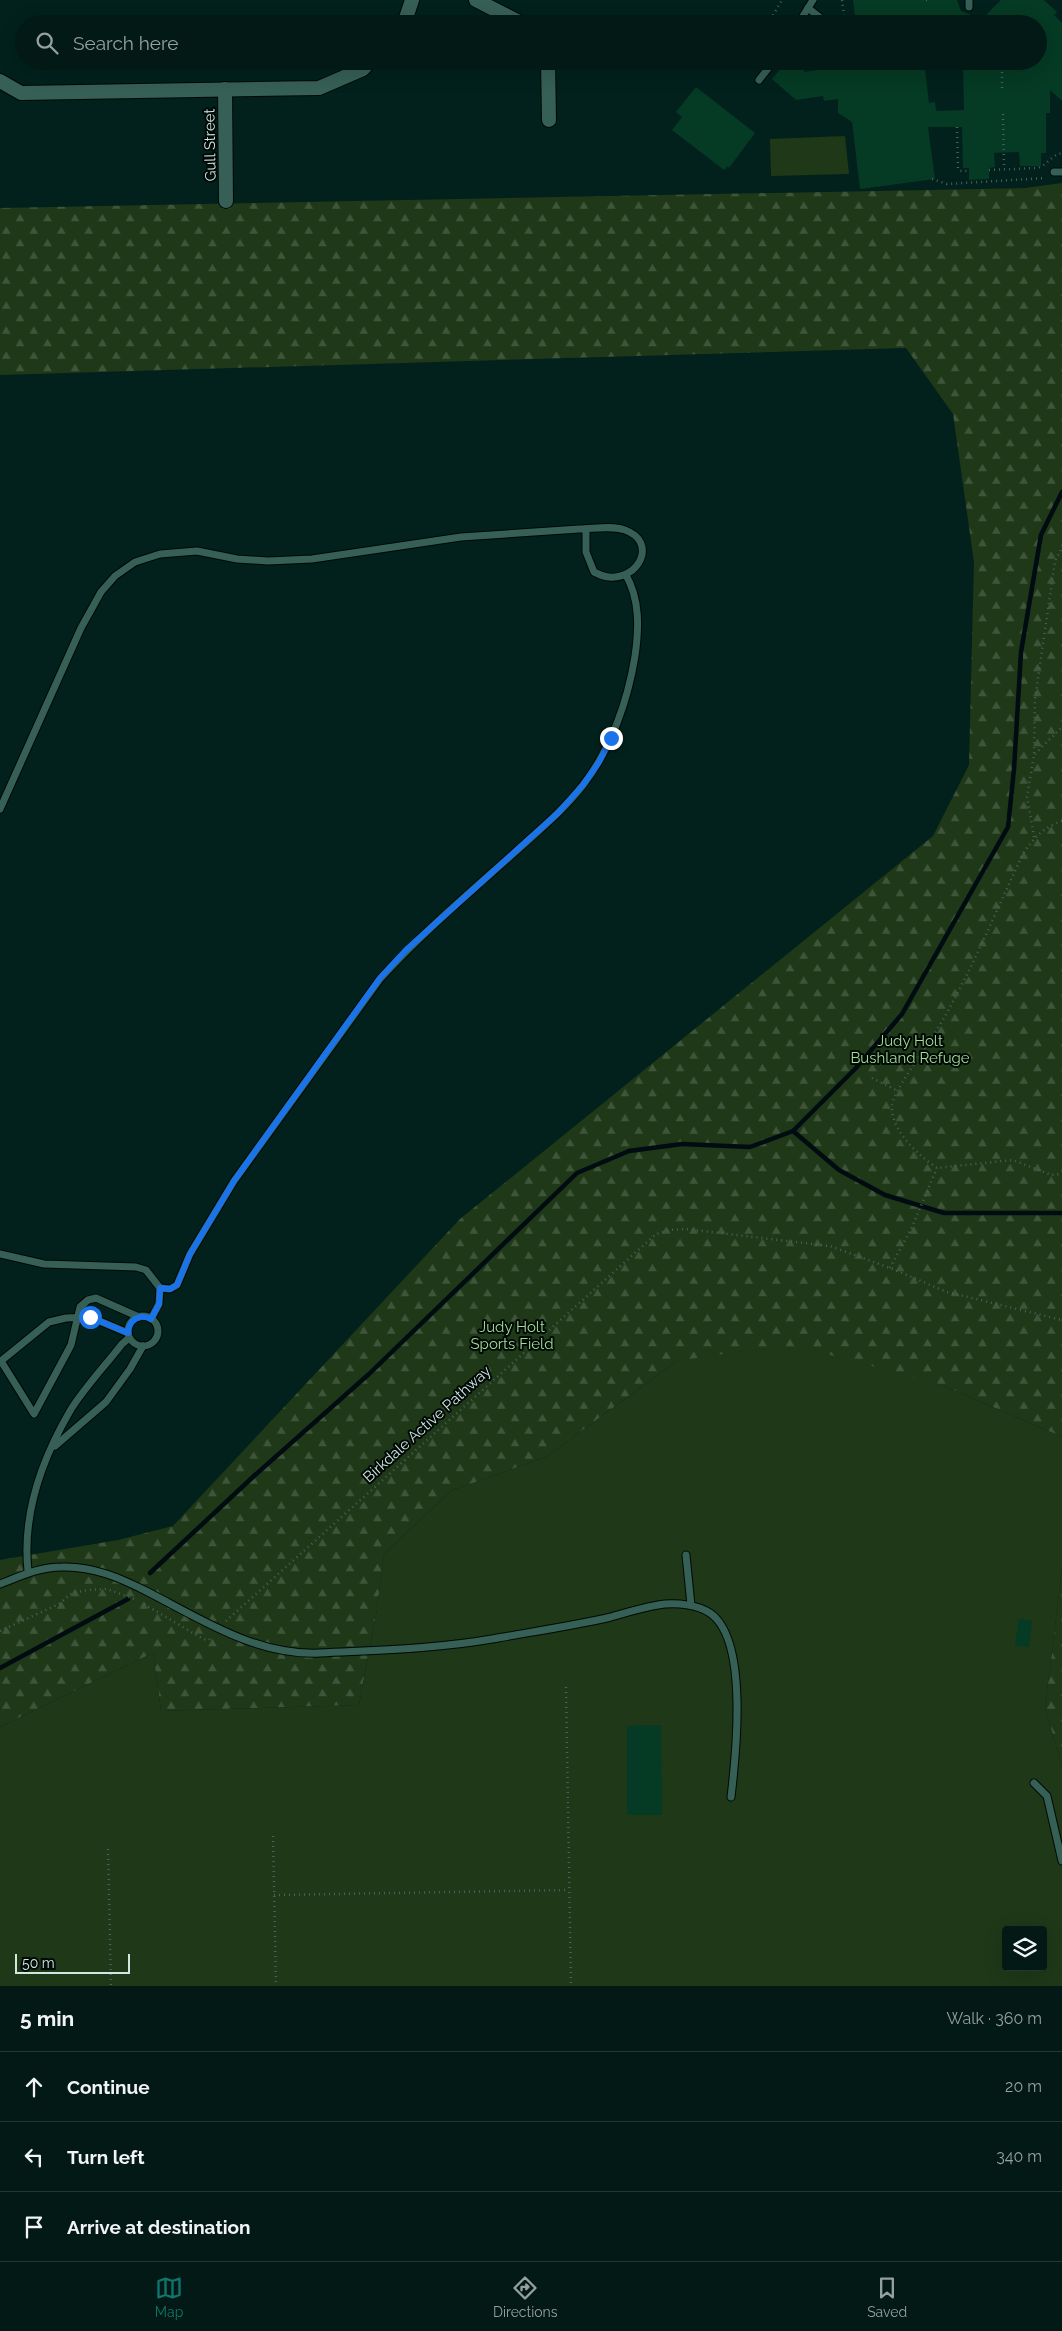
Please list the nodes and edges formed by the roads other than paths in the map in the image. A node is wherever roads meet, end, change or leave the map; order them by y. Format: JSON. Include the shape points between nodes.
{"nodes":[{"id":1,"x":412,"y":0,"type":"edge"},
{"id":2,"x":476,"y":0,"type":"edge"},
{"id":3,"x":813,"y":0,"type":"edge"},
{"id":4,"x":808,"y":8,"type":"junction"},
{"id":5,"x":407,"y":15,"type":"edge"},
{"id":6,"x":505,"y":15,"type":"edge"},
{"id":7,"x":804,"y":15,"type":"edge"},
{"id":8,"x":817,"y":15,"type":"edge"},
{"id":9,"x":361,"y":70,"type":"edge"},
{"id":10,"x":548,"y":70,"type":"edge"},
{"id":11,"x":767,"y":70,"type":"edge"},
{"id":12,"x":760,"y":80,"type":"dead end"},
{"id":13,"x":0,"y":81,"type":"edge"},
{"id":14,"x":225,"y":89,"type":"junction"},
{"id":15,"x":549,"y":120,"type":"dead end"},
{"id":16,"x":226,"y":201,"type":"dead end"},
{"id":17,"x":586,"y":529,"type":"junction"},
{"id":18,"x":626,"y":575,"type":"junction"},
{"id":19,"x":0,"y":809,"type":"edge"},
{"id":20,"x":0,"y":1254,"type":"edge"},
{"id":21,"x":160,"y":1288,"type":"junction"},
{"id":22,"x":139,"y":1317,"type":"junction"},
{"id":23,"x":76,"y":1318,"type":"junction"},
{"id":24,"x":151,"y":1319,"type":"junction"},
{"id":25,"x":129,"y":1335,"type":"junction"},
{"id":26,"x":143,"y":1346,"type":"junction"},
{"id":27,"x":52,"y":1448,"type":"junction"},
{"id":28,"x":686,"y":1555,"type":"dead end"},
{"id":29,"x":28,"y":1572,"type":"junction"},
{"id":30,"x":0,"y":1584,"type":"edge"},
{"id":31,"x":691,"y":1605,"type":"junction"},
{"id":32,"x":1034,"y":1783,"type":"dead end"},
{"id":33,"x":731,"y":1797,"type":"dead end"},
{"id":34,"x":1062,"y":1861,"type":"edge"}],
"edges":[{"from":1,"to":5,"type":"street"},
{"from":2,"to":6,"type":"street"},
{"from":3,"to":4,"type":"lane"},
{"from":4,"to":7,"type":"lane"},
{"from":4,"to":8,"type":"lane"},
{"from":9,"to":14,"type":"street","via":[[319,88]]},
{"from":10,"to":15,"type":"street"},
{"from":11,"to":12,"type":"lane"},
{"from":13,"to":14,"type":"street","via":[[21,93]]},
{"from":14,"to":16,"type":"street","name":"Gull Street"},
{"from":17,"to":18,"type":"lane","via":[[586,552],[594,572],[608,577]]},
{"from":17,"to":18,"type":"lane","via":[[623,529],[636,535],[642,544],[642,557],[638,566]]},
{"from":17,"to":19,"type":"lane","via":[[461,537],[312,559],[237,559],[197,551],[160,554],[135,562],[115,576],[101,592],[81,628]]},
{"from":18,"to":21,"type":"lane","via":[[634,588],[638,609],[637,640],[632,674],[599,762],[558,813],[406,950],[380,978],[234,1181],[190,1254],[177,1285],[170,1289]]},
{"from":20,"to":21,"type":"lane","via":[[44,1264],[136,1267],[146,1270]]},
{"from":21,"to":24,"type":"lane","via":[[159,1304]]},
{"from":22,"to":23,"type":"lane","via":[[96,1298],[80,1307]]},
{"from":22,"to":24,"type":"lane"},
{"from":22,"to":25,"type":"lane","via":[[132,1321]]},
{"from":23,"to":23,"type":"lane","via":[[49,1322],[1,1361],[34,1414],[70,1345]]},
{"from":23,"to":25,"type":"lane","via":[[102,1320]]},
{"from":24,"to":26,"type":"lane","via":[[158,1334],[154,1341]]},
{"from":25,"to":26,"type":"lane","via":[[135,1344]]},
{"from":25,"to":27,"type":"lane","via":[[71,1410]]},
{"from":26,"to":27,"type":"lane","via":[[106,1402]]},
{"from":27,"to":29,"type":"lane","via":[[36,1487],[30,1514],[26,1547]]},
{"from":28,"to":31,"type":"lane"},
{"from":29,"to":30,"type":"lane"},
{"from":29,"to":31,"type":"lane","via":[[62,1567],[90,1569],[121,1579],[242,1640],[265,1647],[312,1653],[431,1647],[489,1640],[646,1607]]},
{"from":31,"to":33,"type":"lane","via":[[710,1613],[723,1626],[735,1665],[736,1726]]},
{"from":32,"to":34,"type":"lane","via":[[1047,1796]]}]}
